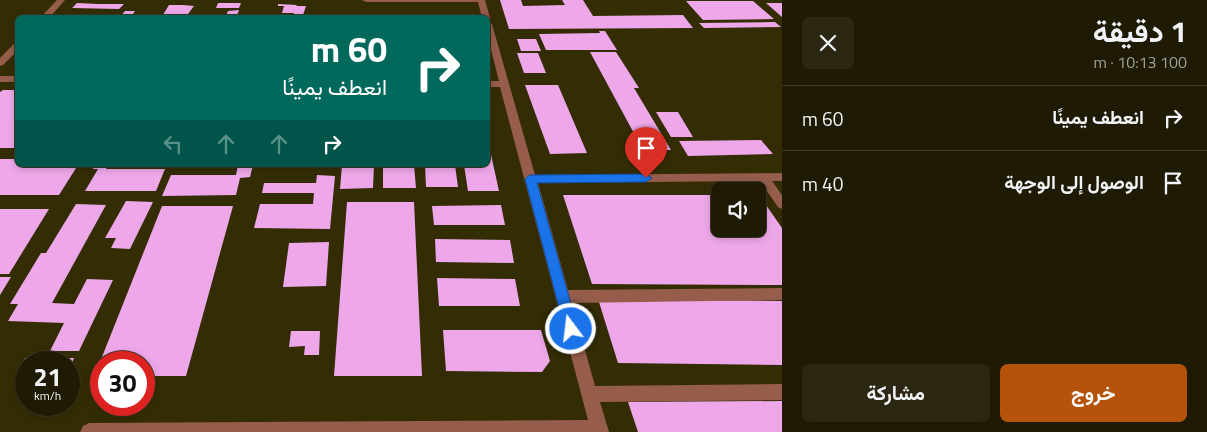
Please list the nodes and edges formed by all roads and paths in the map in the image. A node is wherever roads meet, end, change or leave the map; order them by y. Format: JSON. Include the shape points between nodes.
{"nodes":[{"id":1,"x":61,"y":0,"type":"edge"},
{"id":2,"x":366,"y":0,"type":"edge"},
{"id":3,"x":481,"y":0,"type":"edge"},
{"id":4,"x":47,"y":15,"type":"edge"},
{"id":5,"x":485,"y":15,"type":"edge"},
{"id":6,"x":490,"y":32,"type":"edge"},
{"id":7,"x":15,"y":48,"type":"edge"},
{"id":8,"x":0,"y":63,"type":"edge"},
{"id":9,"x":0,"y":79,"type":"edge"},
{"id":10,"x":15,"y":79,"type":"edge"},
{"id":11,"x":490,"y":84,"type":"edge"},
{"id":12,"x":504,"y":84,"type":"junction"},
{"id":13,"x":763,"y":177,"type":"junction"},
{"id":14,"x":782,"y":177,"type":"edge"},
{"id":15,"x":530,"y":179,"type":"junction"},
{"id":16,"x":782,"y":204,"type":"edge"},
{"id":17,"x":782,"y":294,"type":"edge"},
{"id":18,"x":562,"y":297,"type":"junction"},
{"id":19,"x":782,"y":392,"type":"edge"},
{"id":20,"x":589,"y":394,"type":"junction"},
{"id":21,"x":599,"y":430,"type":"edge"},
{"id":22,"x":89,"y":432,"type":"edge"}],
"edges":[{"from":1,"to":4,"type":"street"},
{"from":2,"to":3,"type":"street"},
{"from":3,"to":5,"type":"street"},
{"from":6,"to":12,"type":"street"},
{"from":7,"to":8,"type":"street"},
{"from":9,"to":10,"type":"street"},
{"from":11,"to":12,"type":"street"},
{"from":12,"to":15,"type":"street"},
{"from":13,"to":14,"type":"street"},
{"from":13,"to":15,"type":"street"},
{"from":13,"to":16,"type":"street"},
{"from":15,"to":18,"type":"street"},
{"from":17,"to":18,"type":"street"},
{"from":18,"to":20,"type":"street"},
{"from":19,"to":20,"type":"street"},
{"from":20,"to":21,"type":"street"},
{"from":21,"to":22,"type":"street"}]}
